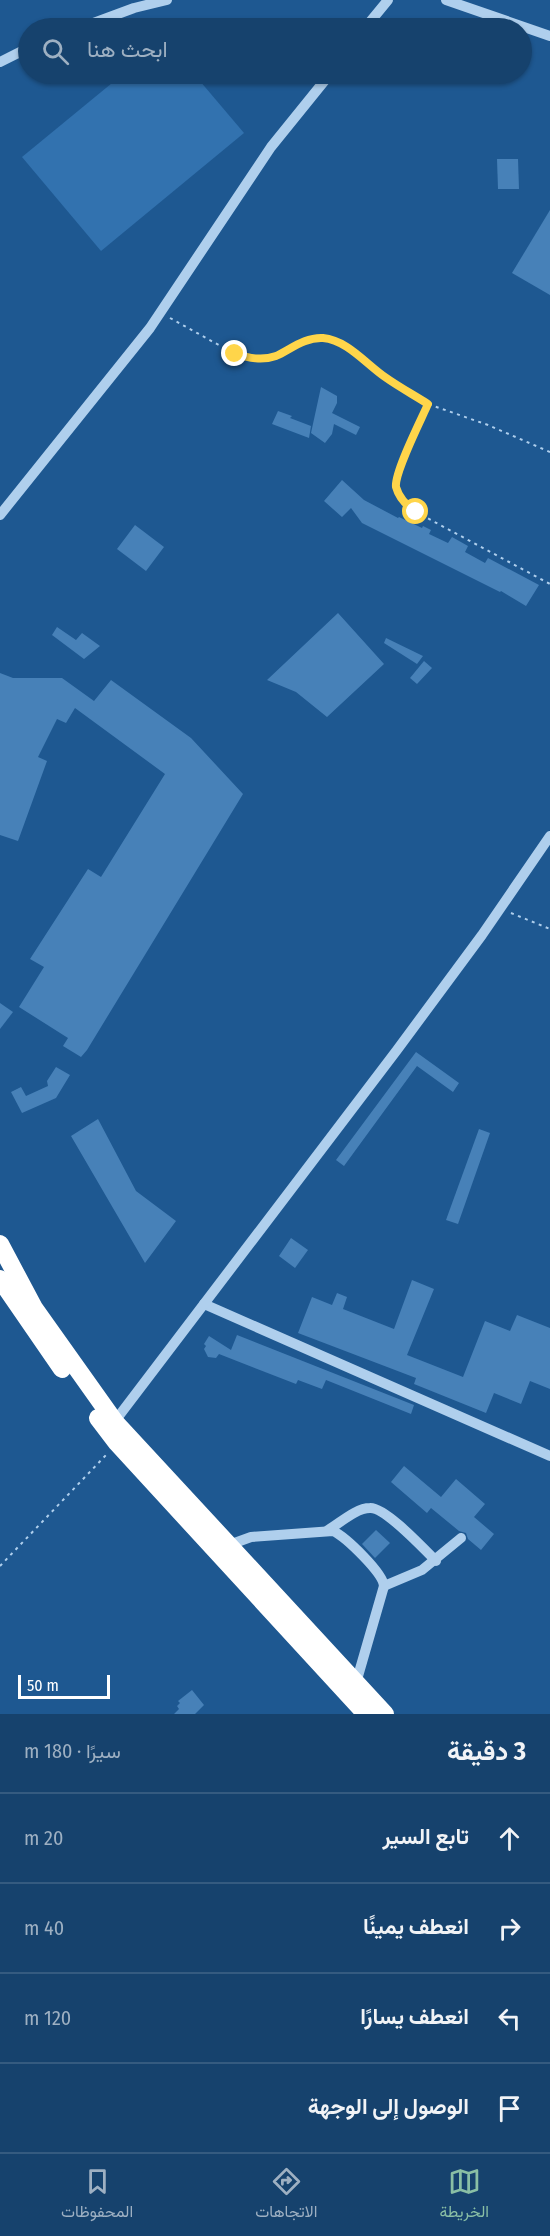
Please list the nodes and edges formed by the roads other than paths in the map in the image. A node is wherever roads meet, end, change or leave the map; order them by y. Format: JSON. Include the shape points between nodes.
{"nodes":[{"id":1,"x":167,"y":0,"type":"edge"},
{"id":2,"x":388,"y":0,"type":"edge"},
{"id":3,"x":446,"y":0,"type":"edge"},
{"id":4,"x":107,"y":18,"type":"edge"},
{"id":5,"x":373,"y":18,"type":"edge"},
{"id":6,"x":498,"y":18,"type":"edge"},
{"id":7,"x":532,"y":30,"type":"edge"},
{"id":8,"x":550,"y":36,"type":"edge"},
{"id":9,"x":18,"y":53,"type":"edge"},
{"id":10,"x":0,"y":62,"type":"edge"},
{"id":11,"x":322,"y":84,"type":"edge"},
{"id":12,"x":0,"y":515,"type":"edge"},
{"id":13,"x":550,"y":836,"type":"edge"},
{"id":14,"x":0,"y":1244,"type":"edge"},
{"id":15,"x":0,"y":1279,"type":"edge"},
{"id":16,"x":204,"y":1304,"type":"junction"},
{"id":17,"x":113,"y":1432,"type":"junction"},
{"id":18,"x":550,"y":1456,"type":"edge"},
{"id":19,"x":328,"y":1530,"type":"junction"},
{"id":20,"x":462,"y":1538,"type":"dead end"},
{"id":21,"x":229,"y":1545,"type":"junction"},
{"id":22,"x":436,"y":1561,"type":"junction"},
{"id":23,"x":384,"y":1586,"type":"junction"},
{"id":24,"x":356,"y":1683,"type":"junction"},
{"id":25,"x":366,"y":1714,"type":"edge"},
{"id":26,"x":385,"y":1714,"type":"edge"}],
"edges":[{"from":1,"to":4,"type":"street"},
{"from":2,"to":5,"type":"street"},
{"from":3,"to":6,"type":"street"},
{"from":7,"to":8,"type":"street"},
{"from":9,"to":10,"type":"street"},
{"from":11,"to":12,"type":"street","via":[[271,147],[150,328]]},
{"from":13,"to":16,"type":"street","via":[[411,1030]]},
{"from":14,"to":17,"type":"highway","via":[[34,1308]]},
{"from":15,"to":17,"type":"highway"},
{"from":16,"to":17,"type":"street"},
{"from":16,"to":18,"type":"street"},
{"from":17,"to":21,"type":"highway"},
{"from":17,"to":25,"type":"highway"},
{"from":19,"to":21,"type":"street","via":[[251,1537]]},
{"from":19,"to":22,"type":"street","via":[[362,1510],[373,1508],[384,1513]]},
{"from":19,"to":23,"type":"street","via":[[342,1537],[379,1574]]},
{"from":20,"to":22,"type":"street"},
{"from":21,"to":24,"type":"highway"},
{"from":22,"to":23,"type":"street"},
{"from":23,"to":24,"type":"street"},
{"from":24,"to":26,"type":"highway"}]}
